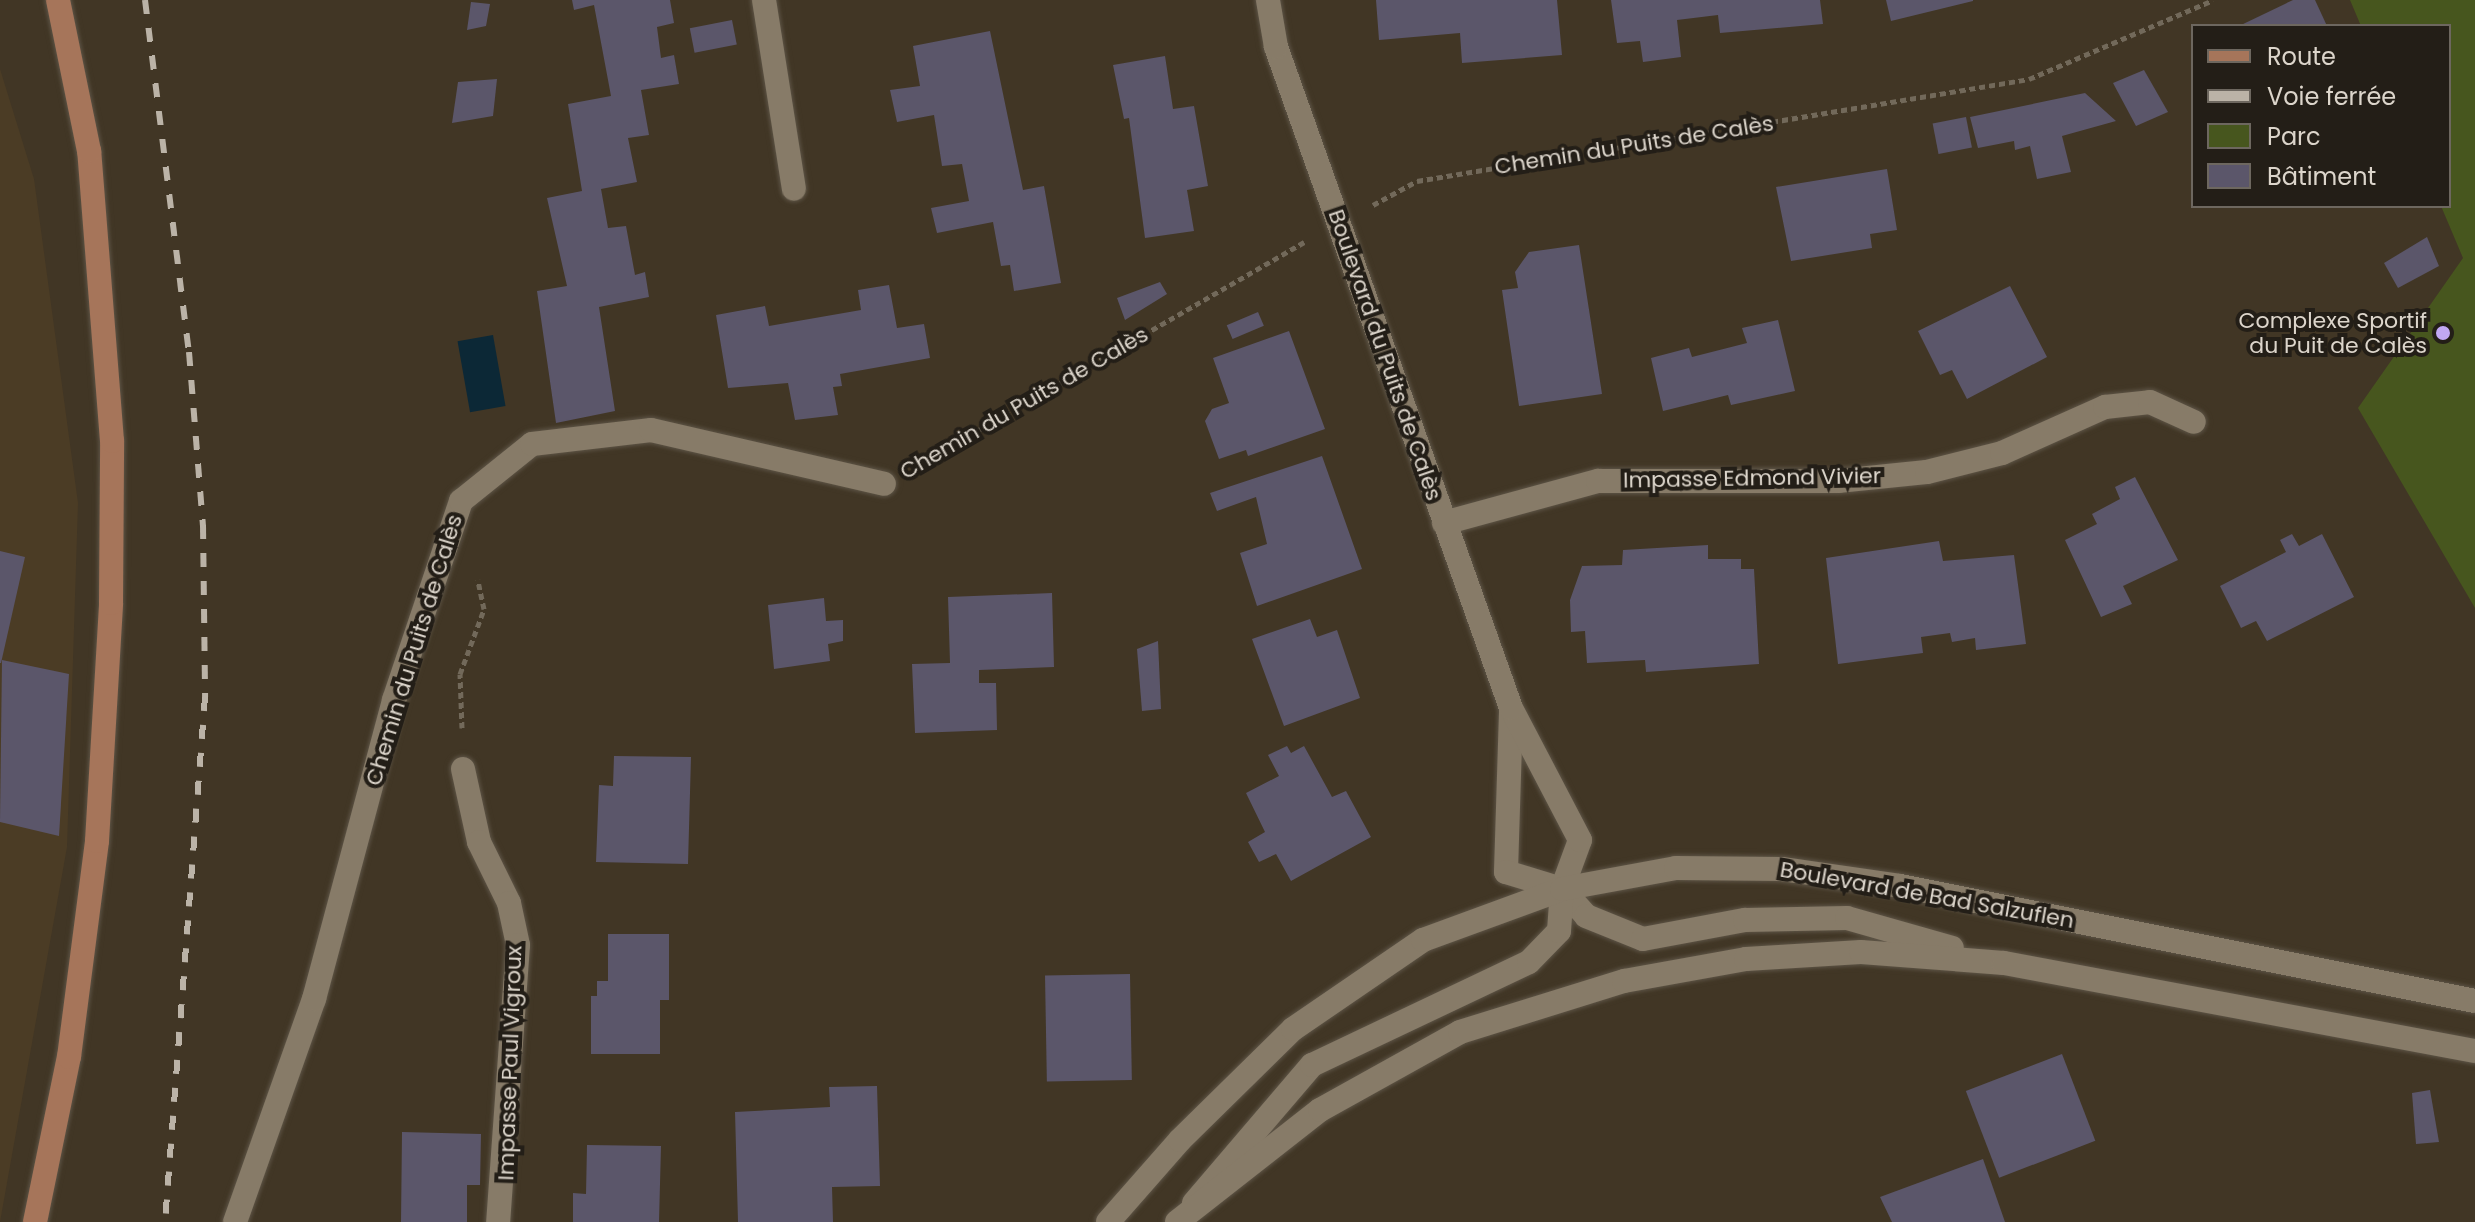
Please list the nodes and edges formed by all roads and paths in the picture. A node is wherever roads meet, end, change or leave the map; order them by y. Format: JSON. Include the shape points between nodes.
{"nodes":[{"id":1,"x":58,"y":0,"type":"edge"},
{"id":2,"x":764,"y":0,"type":"edge"},
{"id":3,"x":1268,"y":0,"type":"edge"},
{"id":4,"x":2213,"y":0,"type":"edge"},
{"id":5,"x":794,"y":189,"type":"dead end"},
{"id":6,"x":1339,"y":222,"type":"junction"},
{"id":7,"x":2194,"y":422,"type":"dead end"},
{"id":8,"x":884,"y":484,"type":"joint"},
{"id":9,"x":461,"y":501,"type":"junction"},
{"id":10,"x":1444,"y":523,"type":"junction"},
{"id":11,"x":1511,"y":708,"type":"junction"},
{"id":12,"x":463,"y":769,"type":"joint"},
{"id":13,"x":1562,"y":889,"type":"junction"},
{"id":14,"x":2004,"y":963,"type":"junction"},
{"id":15,"x":2475,"y":1001,"type":"edge"},
{"id":16,"x":2475,"y":1051,"type":"edge"},
{"id":17,"x":1194,"y":1203,"type":"junction"},
{"id":18,"x":35,"y":1222,"type":"edge"},
{"id":19,"x":235,"y":1222,"type":"edge"},
{"id":20,"x":498,"y":1222,"type":"edge"},
{"id":21,"x":1108,"y":1222,"type":"edge"},
{"id":22,"x":1177,"y":1222,"type":"edge"}],
"edges":[{"from":1,"to":18,"type":"main road","via":[[89,151],[112,441],[111,603],[97,841],[69,1057]]},
{"from":2,"to":5,"type":"street"},
{"from":3,"to":6,"type":"street","name":"Boulevard du Puits de Calès","via":[[1276,47]]},
{"from":4,"to":6,"type":"path","name":"Chemin du Puits de Calès","via":[[2029,79],[1417,181]]},
{"from":6,"to":8,"type":"path","name":"Chemin du Puits de Calès"},
{"from":6,"to":10,"type":"street","name":"Boulevard du Puits de Calès"},
{"from":7,"to":10,"type":"street","name":"Impasse Edmond Vivier","via":[[2150,402],[2105,407],[2002,453],[1927,472],[1838,481],[1598,481]]},
{"from":8,"to":9,"type":"street","name":"Chemin du Puits de Calès","via":[[651,430],[532,444]]},
{"from":9,"to":12,"type":"path","via":[[484,609],[460,674]]},
{"from":9,"to":19,"type":"street","name":"Chemin du Puits de Calès","via":[[394,700],[314,999]]},
{"from":10,"to":11,"type":"street","name":"Boulevard du Puits de Calès"},
{"from":11,"to":13,"type":"street","name":"Boulevard du Puits de Calès","via":[[1580,840]]},
{"from":11,"to":13,"type":"street","name":"Boulevard du Puits de Calès","via":[[1506,872]]},
{"from":12,"to":20,"type":"street","name":"Impasse Paul Vigroux","via":[[479,842],[509,903],[518,945]]},
{"from":13,"to":14,"type":"street","name":"Boulevard du Puits de Calès","via":[[1586,916],[1643,939],[1745,920],[1847,918]]},
{"from":13,"to":15,"type":"street","name":"Boulevard de Bad Salzuflen","via":[[1676,868],[1782,869],[1900,886]]},
{"from":13,"to":17,"type":"street","name":"Boulevard du Puits de Calès","via":[[1559,931],[1529,962],[1312,1065]]},
{"from":13,"to":21,"type":"street","name":"Boulevard de Bad Salzuflen","via":[[1423,940],[1293,1029],[1180,1140]]},
{"from":14,"to":16,"type":"street"},
{"from":14,"to":17,"type":"street","via":[[1861,952],[1746,959],[1624,981],[1460,1032],[1320,1110]]},
{"from":17,"to":22,"type":"street"}]}
